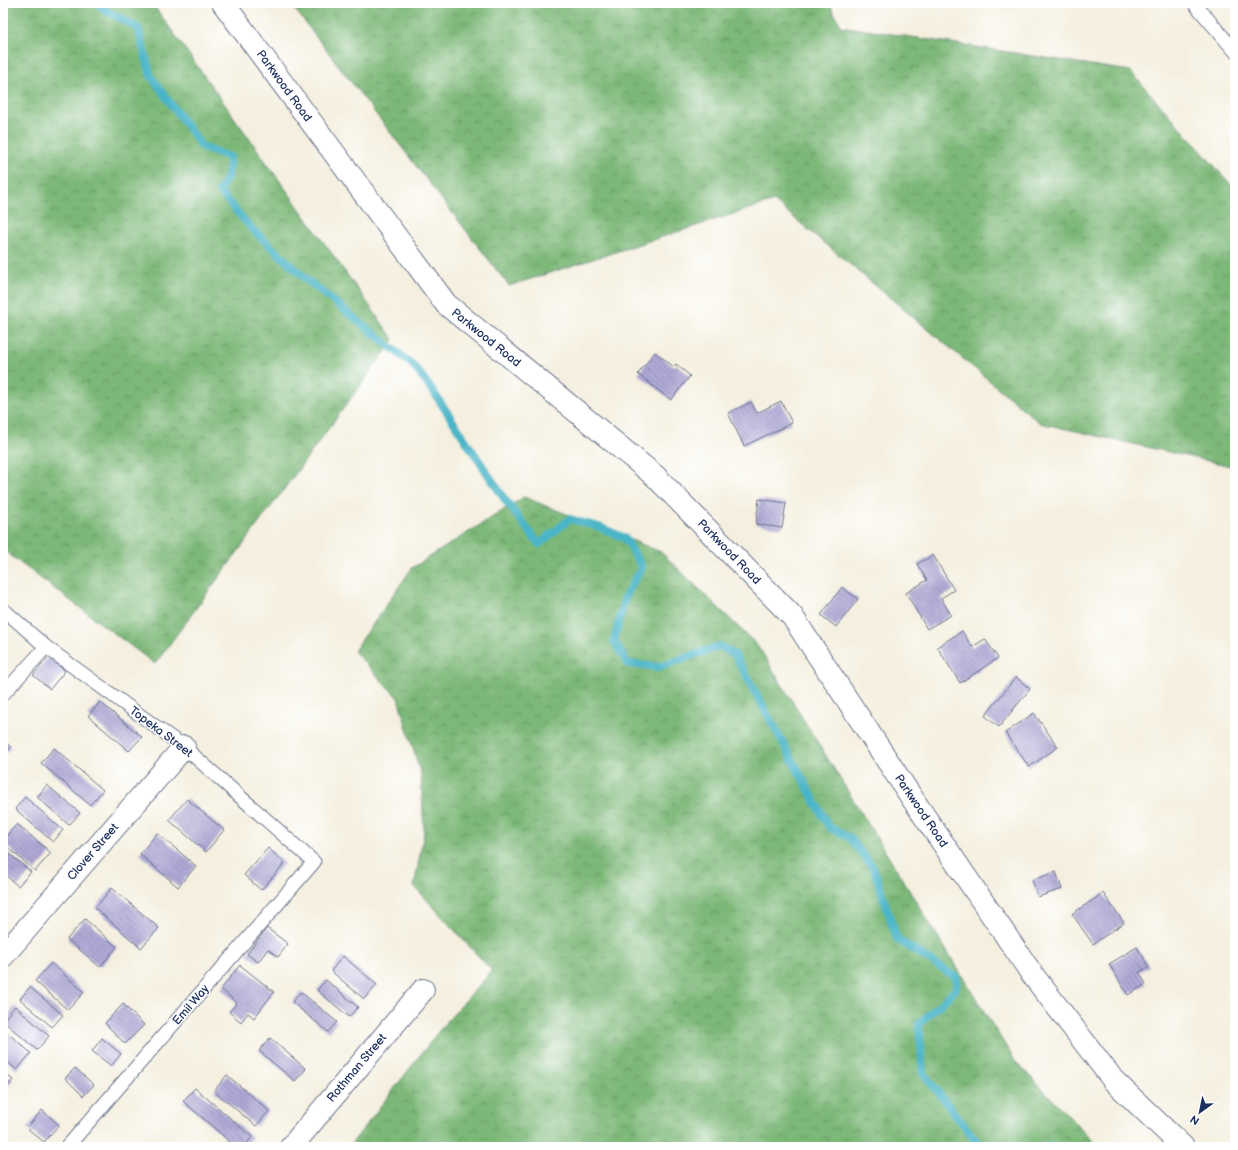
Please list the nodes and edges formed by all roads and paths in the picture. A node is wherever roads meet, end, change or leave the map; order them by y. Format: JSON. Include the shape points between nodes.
{"nodes":[{"id":1,"x":223,"y":3,"type":"edge"},
{"id":2,"x":1194,"y":3,"type":"edge"},
{"id":3,"x":1235,"y":51,"type":"edge"},
{"id":4,"x":3,"y":609,"type":"edge"},
{"id":5,"x":46,"y":647,"type":"junction"},
{"id":6,"x":3,"y":694,"type":"edge"},
{"id":7,"x":184,"y":747,"type":"junction"},
{"id":8,"x":314,"y":862,"type":"joint"},
{"id":9,"x":3,"y":956,"type":"edge"},
{"id":10,"x":423,"y":990,"type":"dead end"},
{"id":11,"x":67,"y":1147,"type":"edge"},
{"id":12,"x":291,"y":1147,"type":"edge"},
{"id":13,"x":1183,"y":1147,"type":"edge"}],
"edges":[{"from":1,"to":13,"type":"street","name":"Parkwood Road","via":[[446,304],[655,476],[792,616],[1032,974],[1114,1081]]},
{"from":2,"to":3,"type":"lane"},
{"from":4,"to":5,"type":"lane","name":"Topeka Street"},
{"from":5,"to":6,"type":"lane"},
{"from":5,"to":7,"type":"lane","name":"Topeka Street"},
{"from":7,"to":8,"type":"lane","name":"Topeka Street"},
{"from":7,"to":9,"type":"street","name":"Clover Street"},
{"from":8,"to":11,"type":"lane","name":"Emil Way"},
{"from":10,"to":12,"type":"street","name":"Rothman Street"}]}
